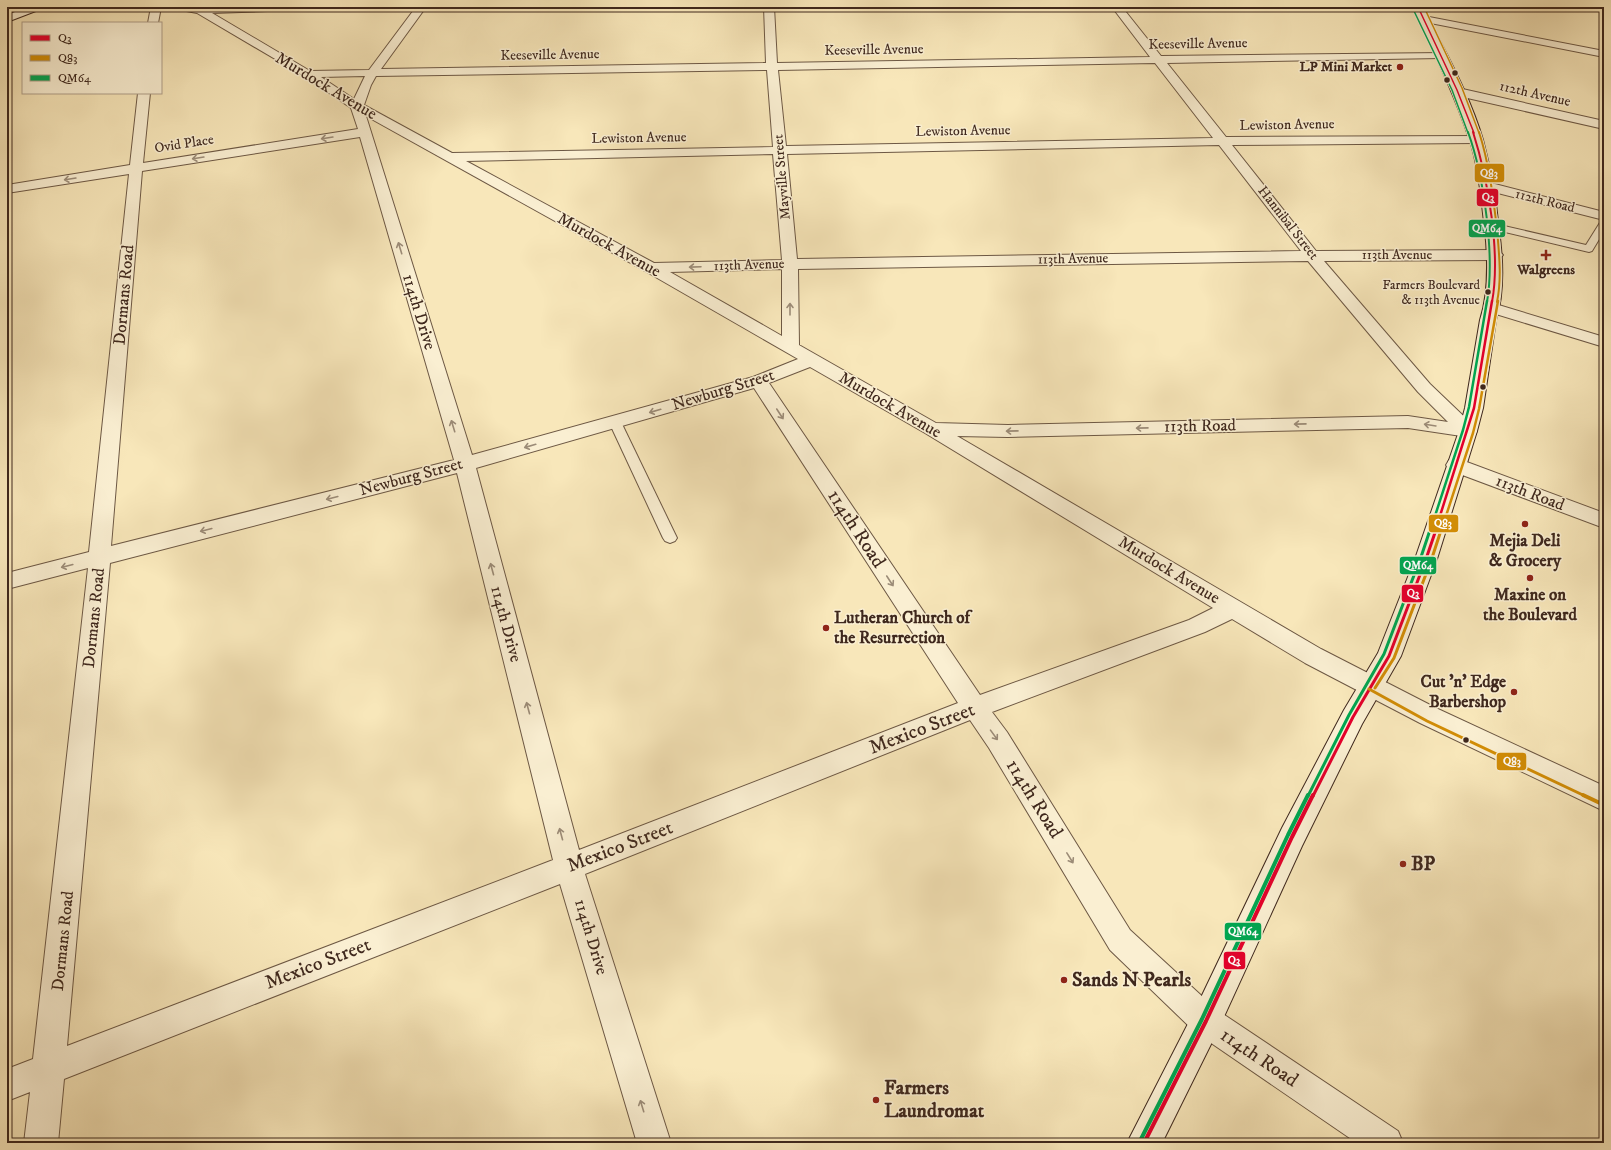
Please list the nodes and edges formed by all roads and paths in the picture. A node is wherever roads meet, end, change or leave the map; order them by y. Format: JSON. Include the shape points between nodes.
{"nodes":[{"id":1,"x":37,"y":7,"type":"edge"},
{"id":2,"x":156,"y":7,"type":"edge"},
{"id":3,"x":180,"y":7,"type":"edge"},
{"id":4,"x":294,"y":7,"type":"edge"},
{"id":5,"x":421,"y":7,"type":"edge"},
{"id":6,"x":769,"y":7,"type":"edge"},
{"id":7,"x":1117,"y":7,"type":"edge"},
{"id":8,"x":200,"y":10,"type":"junction"},
{"id":9,"x":1421,"y":13,"type":"edge"},
{"id":10,"x":7,"y":19,"type":"edge"},
{"id":11,"x":153,"y":22,"type":"edge"},
{"id":12,"x":1604,"y":54,"type":"edge"},
{"id":13,"x":1441,"y":55,"type":"junction"},
{"id":14,"x":1159,"y":60,"type":"junction"},
{"id":15,"x":772,"y":66,"type":"junction"},
{"id":16,"x":308,"y":74,"type":"junction"},
{"id":17,"x":372,"y":74,"type":"junction"},
{"id":18,"x":1458,"y":92,"type":"junction"},
{"id":19,"x":144,"y":94,"type":"edge"},
{"id":20,"x":357,"y":106,"type":"junction"},
{"id":21,"x":1604,"y":125,"type":"edge"},
{"id":22,"x":365,"y":132,"type":"junction"},
{"id":23,"x":1476,"y":139,"type":"junction"},
{"id":24,"x":1224,"y":142,"type":"junction"},
{"id":25,"x":780,"y":151,"type":"junction"},
{"id":26,"x":450,"y":157,"type":"junction"},
{"id":27,"x":136,"y":168,"type":"junction"},
{"id":28,"x":1486,"y":186,"type":"junction"},
{"id":29,"x":7,"y":189,"type":"edge"},
{"id":30,"x":1604,"y":216,"type":"edge"},
{"id":31,"x":1604,"y":223,"type":"edge"},
{"id":32,"x":1491,"y":226,"type":"junction"},
{"id":33,"x":1495,"y":254,"type":"junction"},
{"id":34,"x":1312,"y":256,"type":"junction"},
{"id":35,"x":790,"y":264,"type":"junction"},
{"id":36,"x":651,"y":268,"type":"junction"},
{"id":37,"x":1492,"y":308,"type":"junction"},
{"id":38,"x":1604,"y":342,"type":"edge"},
{"id":39,"x":790,"y":348,"type":"junction"},
{"id":40,"x":812,"y":360,"type":"junction"},
{"id":41,"x":759,"y":381,"type":"junction"},
{"id":42,"x":615,"y":422,"type":"junction"},
{"id":43,"x":932,"y":429,"type":"junction"},
{"id":44,"x":1468,"y":431,"type":"junction"},
{"id":45,"x":465,"y":464,"type":"junction"},
{"id":46,"x":1456,"y":465,"type":"junction"},
{"id":47,"x":1604,"y":521,"type":"edge"},
{"id":48,"x":670,"y":538,"type":"dead end"},
{"id":49,"x":100,"y":558,"type":"junction"},
{"id":50,"x":7,"y":581,"type":"edge"},
{"id":51,"x":1233,"y":608,"type":"junction"},
{"id":52,"x":1371,"y":686,"type":"junction"},
{"id":53,"x":974,"y":708,"type":"junction"},
{"id":54,"x":1604,"y":799,"type":"edge"},
{"id":55,"x":570,"y":867,"type":"junction"},
{"id":56,"x":1206,"y":1021,"type":"junction"},
{"id":57,"x":48,"y":1069,"type":"junction"},
{"id":58,"x":7,"y":1085,"type":"edge"},
{"id":59,"x":41,"y":1143,"type":"edge"},
{"id":60,"x":654,"y":1143,"type":"edge"},
{"id":61,"x":1144,"y":1143,"type":"edge"},
{"id":62,"x":1386,"y":1143,"type":"edge"}],
"edges":[{"from":1,"to":10,"type":"street"},
{"from":2,"to":11,"type":"street"},
{"from":3,"to":8,"type":"street","name":"Murdock Avenue"},
{"from":4,"to":8,"type":"street"},
{"from":5,"to":17,"type":"street"},
{"from":6,"to":15,"type":"street","name":"Mayville Street"},
{"from":7,"to":14,"type":"street","name":"Hannibal Street"},
{"from":8,"to":16,"type":"street","name":"Murdock Avenue"},
{"from":9,"to":12,"type":"street"},
{"from":9,"to":13,"type":"street"},
{"from":13,"to":14,"type":"street","name":"Keeseville Avenue"},
{"from":13,"to":18,"type":"street"},
{"from":14,"to":15,"type":"street","name":"Keeseville Avenue"},
{"from":14,"to":24,"type":"street","name":"Hannibal Street"},
{"from":15,"to":17,"type":"street","name":"Keeseville Avenue"},
{"from":15,"to":25,"type":"street","name":"Mayville Street"},
{"from":16,"to":17,"type":"street","name":"Keeseville Avenue"},
{"from":16,"to":20,"type":"street","name":"Murdock Avenue"},
{"from":17,"to":20,"type":"street"},
{"from":18,"to":21,"type":"street","name":"112th Avenue"},
{"from":18,"to":23,"type":"street"},
{"from":19,"to":27,"type":"street","name":"Dormans Road"},
{"from":20,"to":22,"type":"street","name":"114th Drive"},
{"from":20,"to":26,"type":"street","name":"Murdock Avenue"},
{"from":22,"to":27,"type":"street","name":"Ovid Place","one_way":true},
{"from":45,"to":22,"type":"street","name":"114th Drive","one_way":true},
{"from":23,"to":24,"type":"street","name":"Lewiston Avenue"},
{"from":23,"to":28,"type":"street"},
{"from":24,"to":25,"type":"street","name":"Lewiston Avenue"},
{"from":24,"to":34,"type":"street","name":"Hannibal Street"},
{"from":25,"to":26,"type":"street","name":"Lewiston Avenue"},
{"from":25,"to":35,"type":"street","name":"Mayville Street"},
{"from":26,"to":36,"type":"street","name":"Murdock Avenue"},
{"from":27,"to":29,"type":"street","name":"Ovid Place","one_way":true},
{"from":27,"to":49,"type":"street","name":"Dormans Road"},
{"from":28,"to":30,"type":"street","name":"112th Road"},
{"from":28,"to":32,"type":"street"},
{"from":31,"to":32,"type":"lane","via":[[1589,249]]},
{"from":32,"to":33,"type":"street"},
{"from":33,"to":34,"type":"street","name":"113th Avenue"},
{"from":33,"to":37,"type":"street"},
{"from":34,"to":35,"type":"street","name":"113th Avenue"},
{"from":34,"to":44,"type":"street","name":"Hannibal Street","via":[[1424,388]]},
{"from":35,"to":36,"type":"street","name":"113th Avenue","one_way":true},
{"from":39,"to":35,"type":"street","name":"Mayville Street","one_way":true},
{"from":36,"to":39,"type":"street","name":"Murdock Avenue"},
{"from":37,"to":38,"type":"street"},
{"from":37,"to":44,"type":"street"},
{"from":39,"to":40,"type":"street","name":"Murdock Avenue"},
{"from":40,"to":41,"type":"street","name":"Newburg Street"},
{"from":40,"to":43,"type":"street","name":"Murdock Avenue"},
{"from":41,"to":42,"type":"street","name":"Newburg Street","one_way":true},
{"from":41,"to":53,"type":"street","name":"114th Road","one_way":true},
{"from":42,"to":45,"type":"street","name":"Newburg Street","one_way":true},
{"from":42,"to":48,"type":"lane"},
{"from":44,"to":43,"type":"street","name":"113th Road","one_way":true,"via":[[1408,422],[1008,431]]},
{"from":43,"to":51,"type":"street","name":"Murdock Avenue"},
{"from":44,"to":46,"type":"street"},
{"from":45,"to":49,"type":"street","name":"Newburg Street","one_way":true},
{"from":55,"to":45,"type":"street","name":"114th Drive","one_way":true},
{"from":46,"to":47,"type":"street","name":"113th Road"},
{"from":46,"to":52,"type":"street","via":[[1426,559],[1389,656]]},
{"from":49,"to":50,"type":"street","name":"Newburg Street","one_way":true},
{"from":49,"to":57,"type":"street","name":"Dormans Road","via":[[58,991]]},
{"from":51,"to":52,"type":"street","name":"Murdock Avenue","via":[[1313,656]]},
{"from":51,"to":53,"type":"street","name":"Mexico Street","via":[[1197,626]]},
{"from":52,"to":54,"type":"street","name":"Murdock Avenue"},
{"from":52,"to":56,"type":"street","via":[[1292,837]]},
{"from":53,"to":55,"type":"street","name":"Mexico Street"},
{"from":53,"to":56,"type":"street","name":"114th Road","one_way":true,"via":[[998,740],[1120,940]]},
{"from":55,"to":57,"type":"street","name":"Mexico Street"},
{"from":60,"to":55,"type":"street","name":"114th Drive","one_way":true},
{"from":56,"to":61,"type":"street"},
{"from":56,"to":62,"type":"street","name":"114th Road"},
{"from":57,"to":58,"type":"street","name":"Mexico Street"},
{"from":57,"to":59,"type":"street","name":"Dormans Road"}]}
